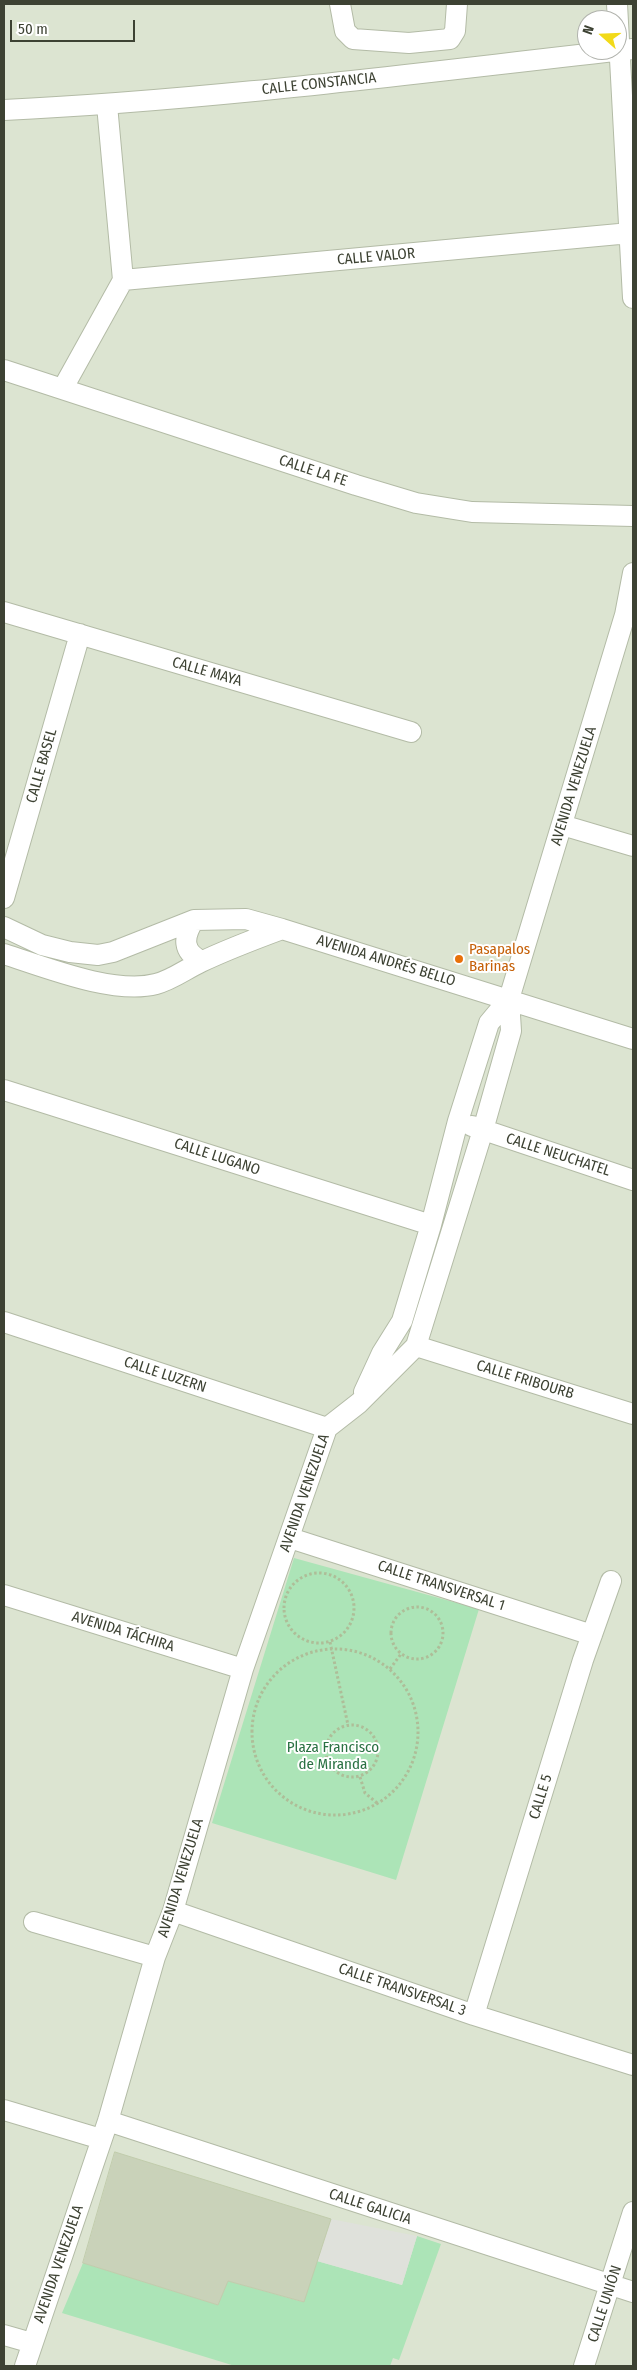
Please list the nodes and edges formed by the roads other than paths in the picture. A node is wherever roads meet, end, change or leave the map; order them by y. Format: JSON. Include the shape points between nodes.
{"nodes":[{"id":1,"x":340,"y":4,"type":"edge"},
{"id":2,"x":457,"y":4,"type":"edge"},
{"id":3,"x":577,"y":55,"type":"edge"},
{"id":4,"x":626,"y":60,"type":"edge"},
{"id":5,"x":107,"y":105,"type":"junction"},
{"id":6,"x":4,"y":110,"type":"edge"},
{"id":7,"x":630,"y":233,"type":"junction"},
{"id":8,"x":123,"y":280,"type":"junction"},
{"id":9,"x":633,"y":298,"type":"edge"},
{"id":10,"x":4,"y":370,"type":"edge"},
{"id":11,"x":63,"y":388,"type":"junction"},
{"id":12,"x":633,"y":516,"type":"edge"},
{"id":13,"x":633,"y":573,"type":"edge"},
{"id":14,"x":4,"y":612,"type":"edge"},
{"id":15,"x":629,"y":616,"type":"edge"},
{"id":16,"x":80,"y":634,"type":"junction"},
{"id":17,"x":411,"y":732,"type":"dead end"},
{"id":18,"x":562,"y":824,"type":"junction"},
{"id":19,"x":633,"y":846,"type":"edge"},
{"id":20,"x":8,"y":867,"type":"edge"},
{"id":21,"x":4,"y":898,"type":"edge"},
{"id":22,"x":223,"y":919,"type":"junction"},
{"id":23,"x":194,"y":920,"type":"junction"},
{"id":24,"x":4,"y":927,"type":"edge"},
{"id":25,"x":282,"y":928,"type":"junction"},
{"id":26,"x":224,"y":952,"type":"junction"},
{"id":27,"x":4,"y":954,"type":"edge"},
{"id":28,"x":202,"y":962,"type":"junction"},
{"id":29,"x":510,"y":998,"type":"junction"},
{"id":30,"x":633,"y":1039,"type":"edge"},
{"id":31,"x":4,"y":1090,"type":"edge"},
{"id":32,"x":458,"y":1121,"type":"junction"},
{"id":33,"x":483,"y":1130,"type":"junction"},
{"id":34,"x":633,"y":1180,"type":"edge"},
{"id":35,"x":431,"y":1225,"type":"junction"},
{"id":36,"x":4,"y":1322,"type":"edge"},
{"id":37,"x":416,"y":1346,"type":"junction"},
{"id":38,"x":359,"y":1403,"type":"junction"},
{"id":39,"x":633,"y":1414,"type":"edge"},
{"id":40,"x":327,"y":1428,"type":"junction"},
{"id":41,"x":290,"y":1538,"type":"junction"},
{"id":42,"x":612,"y":1581,"type":"dead end"},
{"id":43,"x":4,"y":1595,"type":"edge"},
{"id":44,"x":592,"y":1635,"type":"junction"},
{"id":45,"x":243,"y":1669,"type":"junction"},
{"id":46,"x":173,"y":1911,"type":"junction"},
{"id":47,"x":34,"y":1922,"type":"dead end"},
{"id":48,"x":155,"y":1957,"type":"junction"},
{"id":49,"x":474,"y":2015,"type":"junction"},
{"id":50,"x":633,"y":2065,"type":"edge"},
{"id":51,"x":4,"y":2110,"type":"edge"},
{"id":52,"x":104,"y":2130,"type":"junction"},
{"id":53,"x":633,"y":2212,"type":"edge"},
{"id":54,"x":612,"y":2284,"type":"junction"},
{"id":55,"x":633,"y":2292,"type":"edge"},
{"id":56,"x":4,"y":2335,"type":"edge"},
{"id":57,"x":32,"y":2343,"type":"junction"},
{"id":58,"x":25,"y":2366,"type":"edge"},
{"id":59,"x":584,"y":2366,"type":"edge"}],
"edges":[{"from":1,"to":2,"type":"street","via":[[344,31],[353,39],[410,43],[450,39],[455,31]]},
{"from":3,"to":5,"type":"street","name":"CALLE CONSTANCIA","via":[[358,81]]},
{"from":4,"to":7,"type":"street"},
{"from":5,"to":6,"type":"street","name":"CALLE CONSTANCIA"},
{"from":5,"to":8,"type":"street"},
{"from":7,"to":8,"type":"street","name":"CALLE VALOR"},
{"from":7,"to":9,"type":"street"},
{"from":8,"to":11,"type":"street"},
{"from":10,"to":11,"type":"street","name":"CALLE LA FE"},
{"from":11,"to":12,"type":"street","name":"CALLE LA FE","via":[[416,503],[472,512]]},
{"from":13,"to":15,"type":"street","name":"AVENIDA VENEZUELA"},
{"from":14,"to":16,"type":"street","name":"CALLE MAYA"},
{"from":15,"to":18,"type":"street","name":"AVENIDA VENEZUELA"},
{"from":16,"to":17,"type":"street","name":"CALLE MAYA"},
{"from":16,"to":20,"type":"street","name":"CALLE BASEL"},
{"from":18,"to":19,"type":"street"},
{"from":18,"to":29,"type":"street","name":"AVENIDA VENEZUELA"},
{"from":20,"to":21,"type":"street","name":"CALLE BASEL"},
{"from":22,"to":23,"type":"street","name":"AVENIDA ANDRÉS BELLO"},
{"from":22,"to":25,"type":"street","name":"AVENIDA ANDRÉS BELLO"},
{"from":22,"to":26,"type":"street","via":[[228,935]]},
{"from":23,"to":24,"type":"street","name":"AVENIDA ANDRÉS BELLO","via":[[113,952],[98,954],[42,945]]},
{"from":23,"to":28,"type":"street","via":[[186,934],[185,945],[189,953]]},
{"from":25,"to":26,"type":"street"},
{"from":25,"to":29,"type":"street","name":"AVENIDA ANDRÉS BELLO"},
{"from":26,"to":28,"type":"street"},
{"from":27,"to":28,"type":"street","via":[[84,979],[129,986],[156,984]]},
{"from":29,"to":30,"type":"street","name":"AVENIDA ANDRÉS BELLO"},
{"from":29,"to":32,"type":"street","name":"AVENIDA VENEZUELA","via":[[489,1023]]},
{"from":29,"to":33,"type":"street","name":"AVENIDA VENEZUELA","via":[[511,1031]]},
{"from":31,"to":35,"type":"street","name":"CALLE LUGANO"},
{"from":32,"to":33,"type":"street","name":"CALLE NEUCHATEL"},
{"from":32,"to":35,"type":"street","name":"AVENIDA VENEZUELA"},
{"from":33,"to":34,"type":"street","name":"CALLE NEUCHATEL"},
{"from":33,"to":37,"type":"street","name":"AVENIDA VENEZUELA"},
{"from":35,"to":38,"type":"street","name":"AVENIDA VENEZUELA","via":[[402,1321],[382,1353]]},
{"from":36,"to":40,"type":"street","name":"CALLE LUZERN"},
{"from":37,"to":38,"type":"street","name":"AVENIDA VENEZUELA"},
{"from":37,"to":39,"type":"street","name":"CALLE FRIBOURB"},
{"from":38,"to":40,"type":"street","name":"AVENIDA VENEZUELA"},
{"from":40,"to":41,"type":"street","name":"AVENIDA VENEZUELA"},
{"from":41,"to":44,"type":"street","name":"CALLE TRANSVERSAL 1"},
{"from":41,"to":45,"type":"street","name":"AVENIDA VENEZUELA"},
{"from":42,"to":44,"type":"street","name":"CALLE 5"},
{"from":43,"to":45,"type":"street","name":"AVENIDA TÁCHIRA"},
{"from":44,"to":49,"type":"street","name":"CALLE 5"},
{"from":45,"to":46,"type":"street","name":"AVENIDA VENEZUELA"},
{"from":46,"to":48,"type":"street","name":"AVENIDA VENEZUELA"},
{"from":46,"to":49,"type":"street","name":"CALLE TRANSVERSAL 3"},
{"from":47,"to":48,"type":"street"},
{"from":48,"to":52,"type":"street","name":"AVENIDA VENEZUELA"},
{"from":49,"to":50,"type":"street","name":"CALLE TRANSVERSAL 3"},
{"from":51,"to":52,"type":"street","name":"CALLE GALICIA"},
{"from":52,"to":54,"type":"street","name":"CALLE GALICIA"},
{"from":52,"to":57,"type":"street","name":"AVENIDA VENEZUELA"},
{"from":53,"to":54,"type":"street","name":"CALLE UNIÓN"},
{"from":54,"to":55,"type":"street","name":"CALLE GALICIA"},
{"from":54,"to":59,"type":"street","name":"CALLE UNIÓN"},
{"from":56,"to":57,"type":"street"},
{"from":57,"to":58,"type":"street","name":"AVENIDA VENEZUELA"}]}
